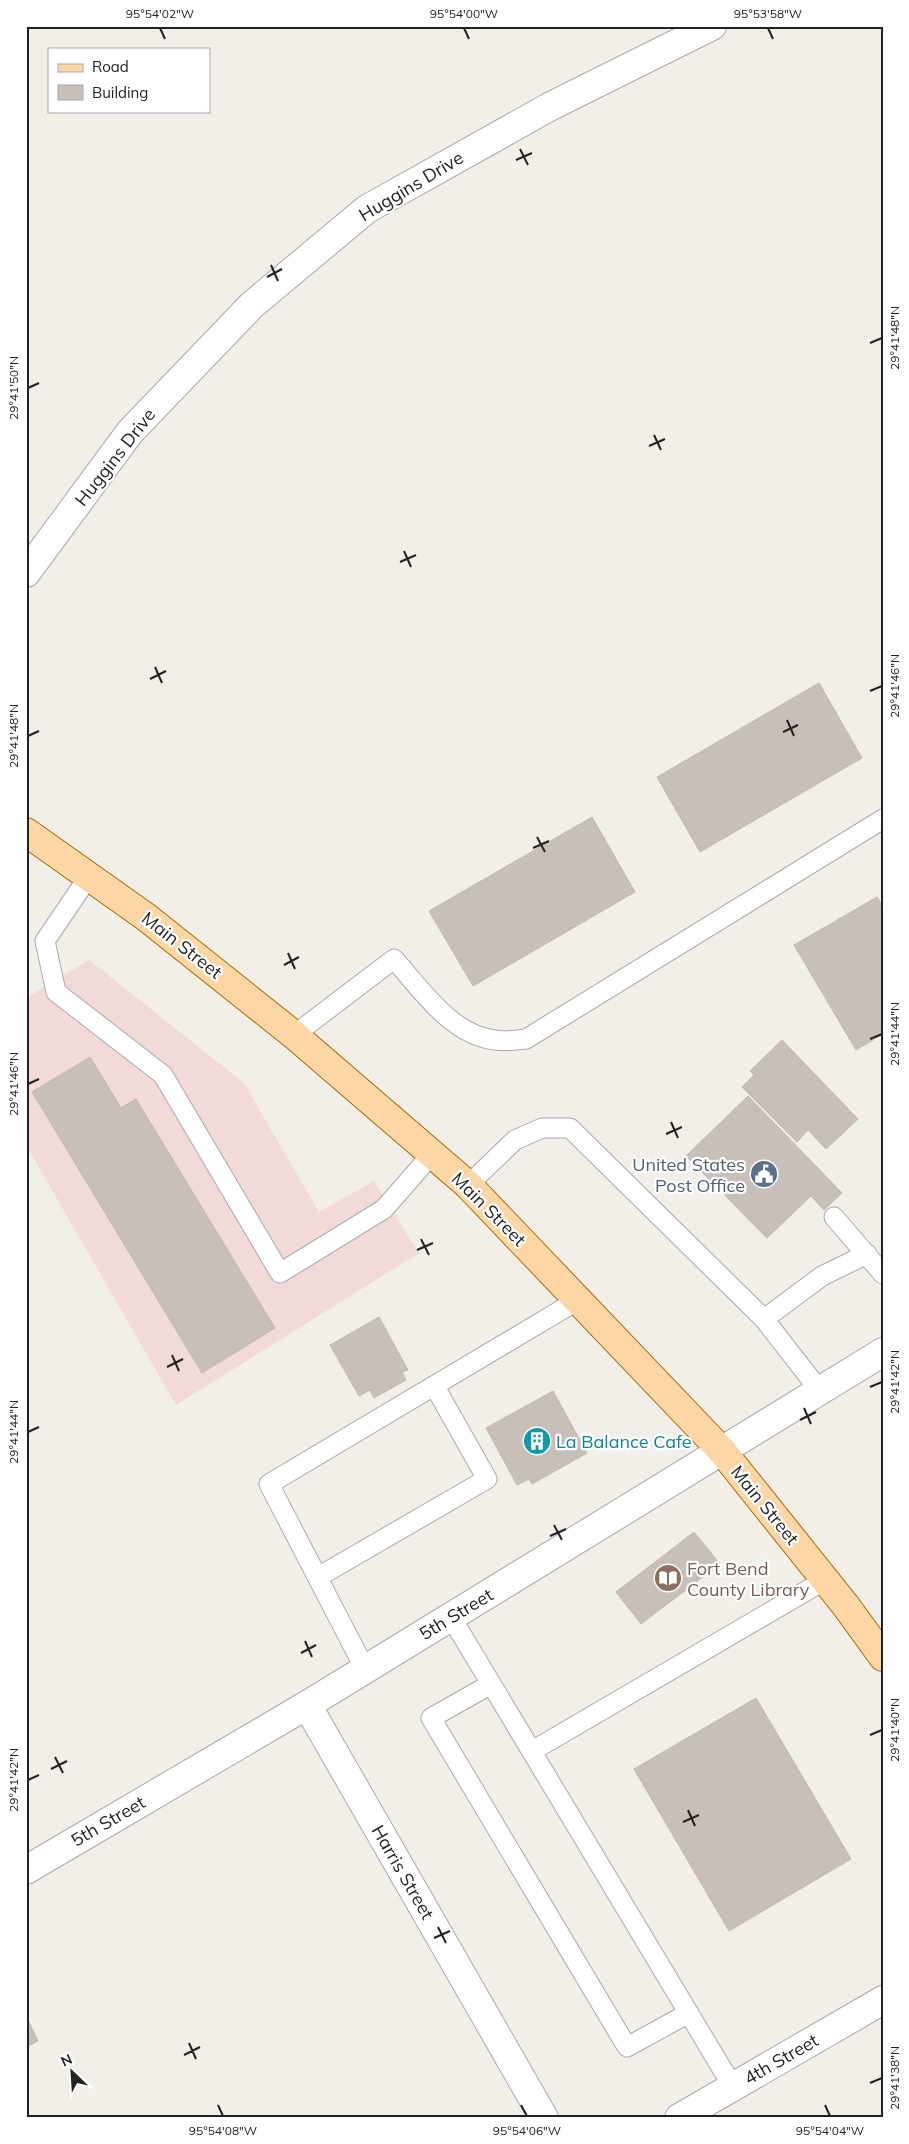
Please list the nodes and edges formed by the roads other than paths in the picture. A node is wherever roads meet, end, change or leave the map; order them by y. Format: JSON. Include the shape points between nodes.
{"nodes":[{"id":1,"x":712,"y":26,"type":"edge"},
{"id":2,"x":26,"y":573,"type":"edge"},
{"id":3,"x":883,"y":819,"type":"edge"},
{"id":4,"x":26,"y":832,"type":"edge"},
{"id":5,"x":88,"y":876,"type":"junction"},
{"id":6,"x":294,"y":1035,"type":"junction"},
{"id":7,"x":432,"y":1154,"type":"junction"},
{"id":8,"x":468,"y":1184,"type":"junction"},
{"id":9,"x":834,"y":1216,"type":"dead end"},
{"id":10,"x":867,"y":1254,"type":"junction"},
{"id":11,"x":883,"y":1274,"type":"edge"},
{"id":12,"x":578,"y":1300,"type":"junction"},
{"id":13,"x":764,"y":1319,"type":"junction"},
{"id":14,"x":883,"y":1352,"type":"edge"},
{"id":15,"x":435,"y":1387,"type":"junction"},
{"id":16,"x":820,"y":1391,"type":"junction"},
{"id":17,"x":722,"y":1451,"type":"junction"},
{"id":18,"x":318,"y":1577,"type":"junction"},
{"id":19,"x":825,"y":1580,"type":"junction"},
{"id":20,"x":451,"y":1617,"type":"junction"},
{"id":21,"x":883,"y":1657,"type":"edge"},
{"id":22,"x":365,"y":1669,"type":"junction"},
{"id":23,"x":492,"y":1684,"type":"junction"},
{"id":24,"x":307,"y":1705,"type":"junction"},
{"id":25,"x":532,"y":1751,"type":"junction"},
{"id":26,"x":26,"y":1870,"type":"edge"},
{"id":27,"x":883,"y":2000,"type":"edge"},
{"id":28,"x":689,"y":2013,"type":"junction"},
{"id":29,"x":733,"y":2087,"type":"junction"},
{"id":30,"x":544,"y":2118,"type":"edge"},
{"id":31,"x":679,"y":2118,"type":"edge"}],
"edges":[{"from":1,"to":2,"type":"street","name":"Huggins Drive","via":[[551,106],[367,209],[252,306],[130,432]]},
{"from":3,"to":6,"type":"lane","via":[[526,1040],[494,1040],[468,1031],[442,1013],[394,959]]},
{"from":4,"to":5,"type":"main road","name":"Main Street"},
{"from":5,"to":6,"type":"main road","name":"Main Street","via":[[146,917]]},
{"from":5,"to":7,"type":"lane","via":[[45,942],[56,992],[163,1075],[280,1273],[384,1209]]},
{"from":6,"to":7,"type":"main road","name":"Main Street"},
{"from":7,"to":8,"type":"main road","name":"Main Street"},
{"from":8,"to":12,"type":"main road","name":"Main Street"},
{"from":8,"to":13,"type":"lane","via":[[515,1140],[542,1128],[570,1128]]},
{"from":9,"to":10,"type":"lane"},
{"from":10,"to":11,"type":"lane"},
{"from":10,"to":13,"type":"lane","via":[[822,1276]]},
{"from":12,"to":15,"type":"lane"},
{"from":12,"to":17,"type":"main road","name":"Main Street"},
{"from":13,"to":16,"type":"lane"},
{"from":14,"to":16,"type":"street","name":"5th Street"},
{"from":15,"to":18,"type":"lane","via":[[269,1484]]},
{"from":15,"to":18,"type":"lane","via":[[487,1479]]},
{"from":16,"to":17,"type":"street","name":"5th Street"},
{"from":17,"to":19,"type":"main road","name":"Main Street"},
{"from":17,"to":20,"type":"street","name":"5th Street"},
{"from":18,"to":22,"type":"lane"},
{"from":19,"to":21,"type":"main road","name":"Main Street"},
{"from":19,"to":25,"type":"lane"},
{"from":20,"to":22,"type":"street","name":"5th Street"},
{"from":20,"to":23,"type":"lane"},
{"from":22,"to":24,"type":"street","name":"5th Street"},
{"from":23,"to":25,"type":"lane"},
{"from":23,"to":28,"type":"lane","via":[[431,1718],[627,2047]]},
{"from":24,"to":26,"type":"street","name":"5th Street"},
{"from":24,"to":30,"type":"street","name":"Harris Street"},
{"from":25,"to":28,"type":"lane"},
{"from":27,"to":29,"type":"street","name":"4th Street"},
{"from":28,"to":29,"type":"lane"},
{"from":29,"to":31,"type":"street","name":"4th Street"}]}
